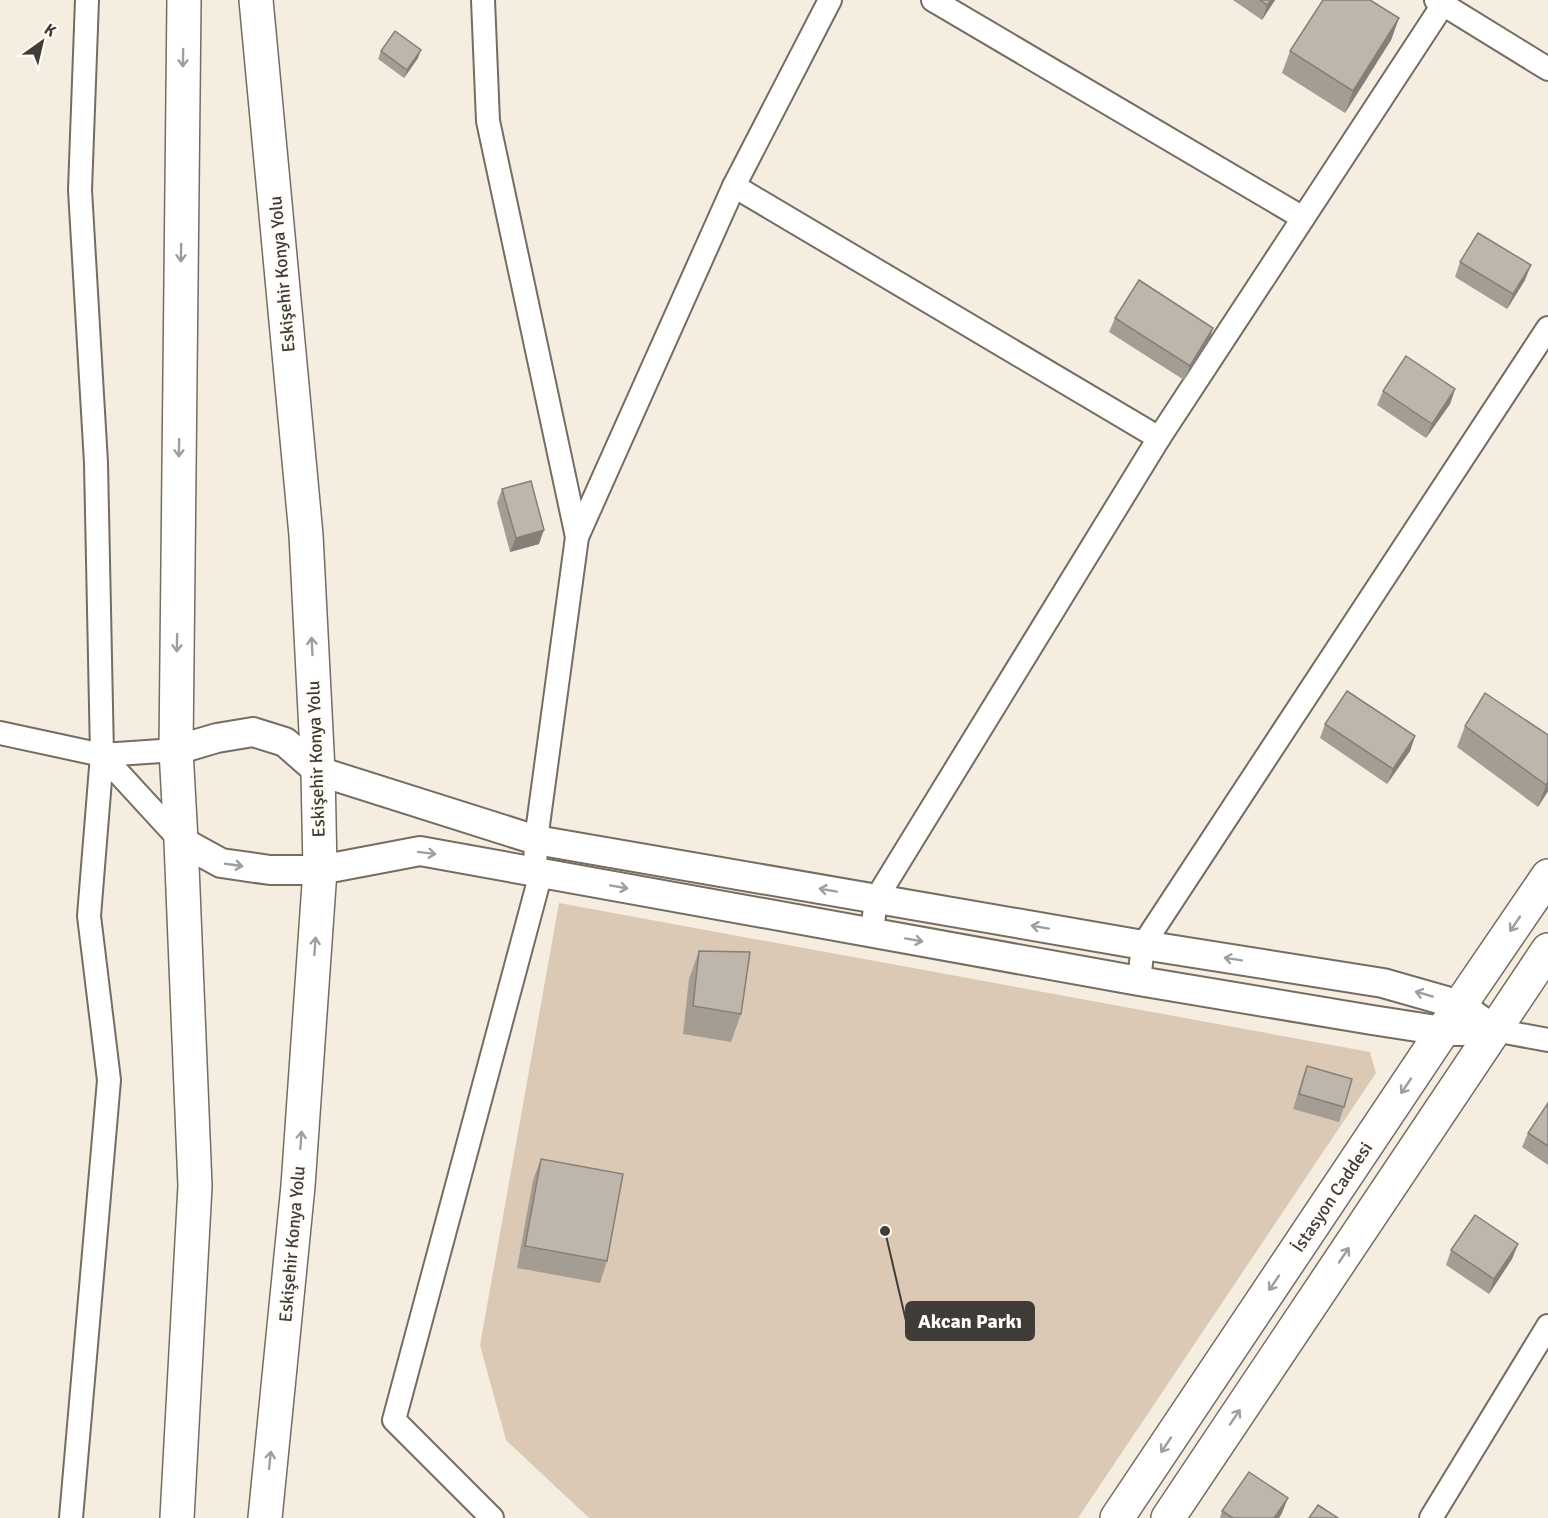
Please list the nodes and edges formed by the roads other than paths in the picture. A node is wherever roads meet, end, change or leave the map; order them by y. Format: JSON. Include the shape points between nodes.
{"nodes":[{"id":1,"x":87,"y":0,"type":"edge"},
{"id":2,"x":184,"y":0,"type":"edge"},
{"id":3,"x":256,"y":0,"type":"edge"},
{"id":4,"x":483,"y":0,"type":"edge"},
{"id":5,"x":830,"y":0,"type":"edge"},
{"id":6,"x":933,"y":0,"type":"edge"},
{"id":7,"x":1442,"y":1,"type":"edge"},
{"id":8,"x":1548,"y":69,"type":"edge"},
{"id":9,"x":734,"y":186,"type":"junction"},
{"id":10,"x":1303,"y":218,"type":"junction"},
{"id":11,"x":1548,"y":328,"type":"edge"},
{"id":12,"x":1159,"y":438,"type":"junction"},
{"id":13,"x":577,"y":537,"type":"junction"},
{"id":14,"x":0,"y":733,"type":"edge"},
{"id":15,"x":176,"y":750,"type":"junction"},
{"id":16,"x":102,"y":754,"type":"junction"},
{"id":17,"x":318,"y":771,"type":"junction"},
{"id":18,"x":536,"y":840,"type":"junction"},
{"id":19,"x":181,"y":841,"type":"junction"},
{"id":20,"x":320,"y":870,"type":"junction"},
{"id":21,"x":538,"y":872,"type":"junction"},
{"id":22,"x":1548,"y":876,"type":"edge"},
{"id":23,"x":876,"y":899,"type":"junction"},
{"id":24,"x":872,"y":932,"type":"junction"},
{"id":25,"x":1143,"y":945,"type":"junction"},
{"id":26,"x":1548,"y":950,"type":"edge"},
{"id":27,"x":1139,"y":981,"type":"junction"},
{"id":28,"x":1452,"y":1018,"type":"junction"},
{"id":29,"x":1494,"y":1030,"type":"junction"},
{"id":30,"x":1548,"y":1040,"type":"edge"},
{"id":31,"x":1548,"y":1326,"type":"edge"},
{"id":32,"x":71,"y":1518,"type":"edge"},
{"id":33,"x":177,"y":1518,"type":"edge"},
{"id":34,"x":265,"y":1518,"type":"edge"},
{"id":35,"x":492,"y":1518,"type":"edge"},
{"id":36,"x":1117,"y":1518,"type":"edge"},
{"id":37,"x":1168,"y":1518,"type":"edge"},
{"id":38,"x":1431,"y":1518,"type":"edge"}],
"edges":[{"from":1,"to":16,"type":"street","via":[[80,190],[96,463]]},
{"from":2,"to":15,"type":"main road","one_way":true},
{"from":17,"to":3,"type":"main road","name":"Eskişehir Konya Yolu","one_way":true,"via":[[306,535]]},
{"from":4,"to":13,"type":"street","via":[[488,122]]},
{"from":5,"to":9,"type":"street"},
{"from":6,"to":10,"type":"street"},
{"from":7,"to":8,"type":"street"},
{"from":7,"to":10,"type":"street"},
{"from":9,"to":12,"type":"street"},
{"from":9,"to":13,"type":"street"},
{"from":10,"to":12,"type":"street"},
{"from":11,"to":25,"type":"street"},
{"from":12,"to":23,"type":"street"},
{"from":13,"to":18,"type":"street"},
{"from":14,"to":16,"type":"street"},
{"from":15,"to":16,"type":"street"},
{"from":15,"to":17,"type":"street","via":[[253,732],[285,742]]},
{"from":15,"to":19,"type":"main road"},
{"from":16,"to":19,"type":"street"},
{"from":16,"to":32,"type":"street","via":[[89,916],[109,1080]]},
{"from":17,"to":18,"type":"street"},
{"from":17,"to":20,"type":"main road","name":"Eskişehir Konya Yolu"},
{"from":18,"to":21,"type":"street"},
{"from":23,"to":18,"type":"street","one_way":true},
{"from":19,"to":20,"type":"street","one_way":true,"via":[[220,863],[270,870]]},
{"from":19,"to":33,"type":"main road","via":[[195,1186]]},
{"from":20,"to":21,"type":"street","one_way":true,"via":[[420,851]]},
{"from":34,"to":20,"type":"main road","name":"Eskişehir Konya Yolu","one_way":true,"via":[[298,1186]]},
{"from":21,"to":24,"type":"street","one_way":true},
{"from":21,"to":35,"type":"street","via":[[394,1420]]},
{"from":22,"to":28,"type":"main road","name":"İstasyon Caddesi","one_way":true},
{"from":23,"to":24,"type":"street"},
{"from":25,"to":23,"type":"street","one_way":true},
{"from":24,"to":27,"type":"street","one_way":true},
{"from":25,"to":27,"type":"street"},
{"from":28,"to":25,"type":"street","one_way":true,"via":[[1383,983]]},
{"from":26,"to":29,"type":"main road"},
{"from":27,"to":28,"type":"street","via":[[1371,1020]]},
{"from":28,"to":29,"type":"street"},
{"from":28,"to":36,"type":"main road","name":"İstasyon Caddesi","one_way":true},
{"from":29,"to":30,"type":"street"},
{"from":37,"to":29,"type":"main road","one_way":true},
{"from":31,"to":38,"type":"street"}]}
